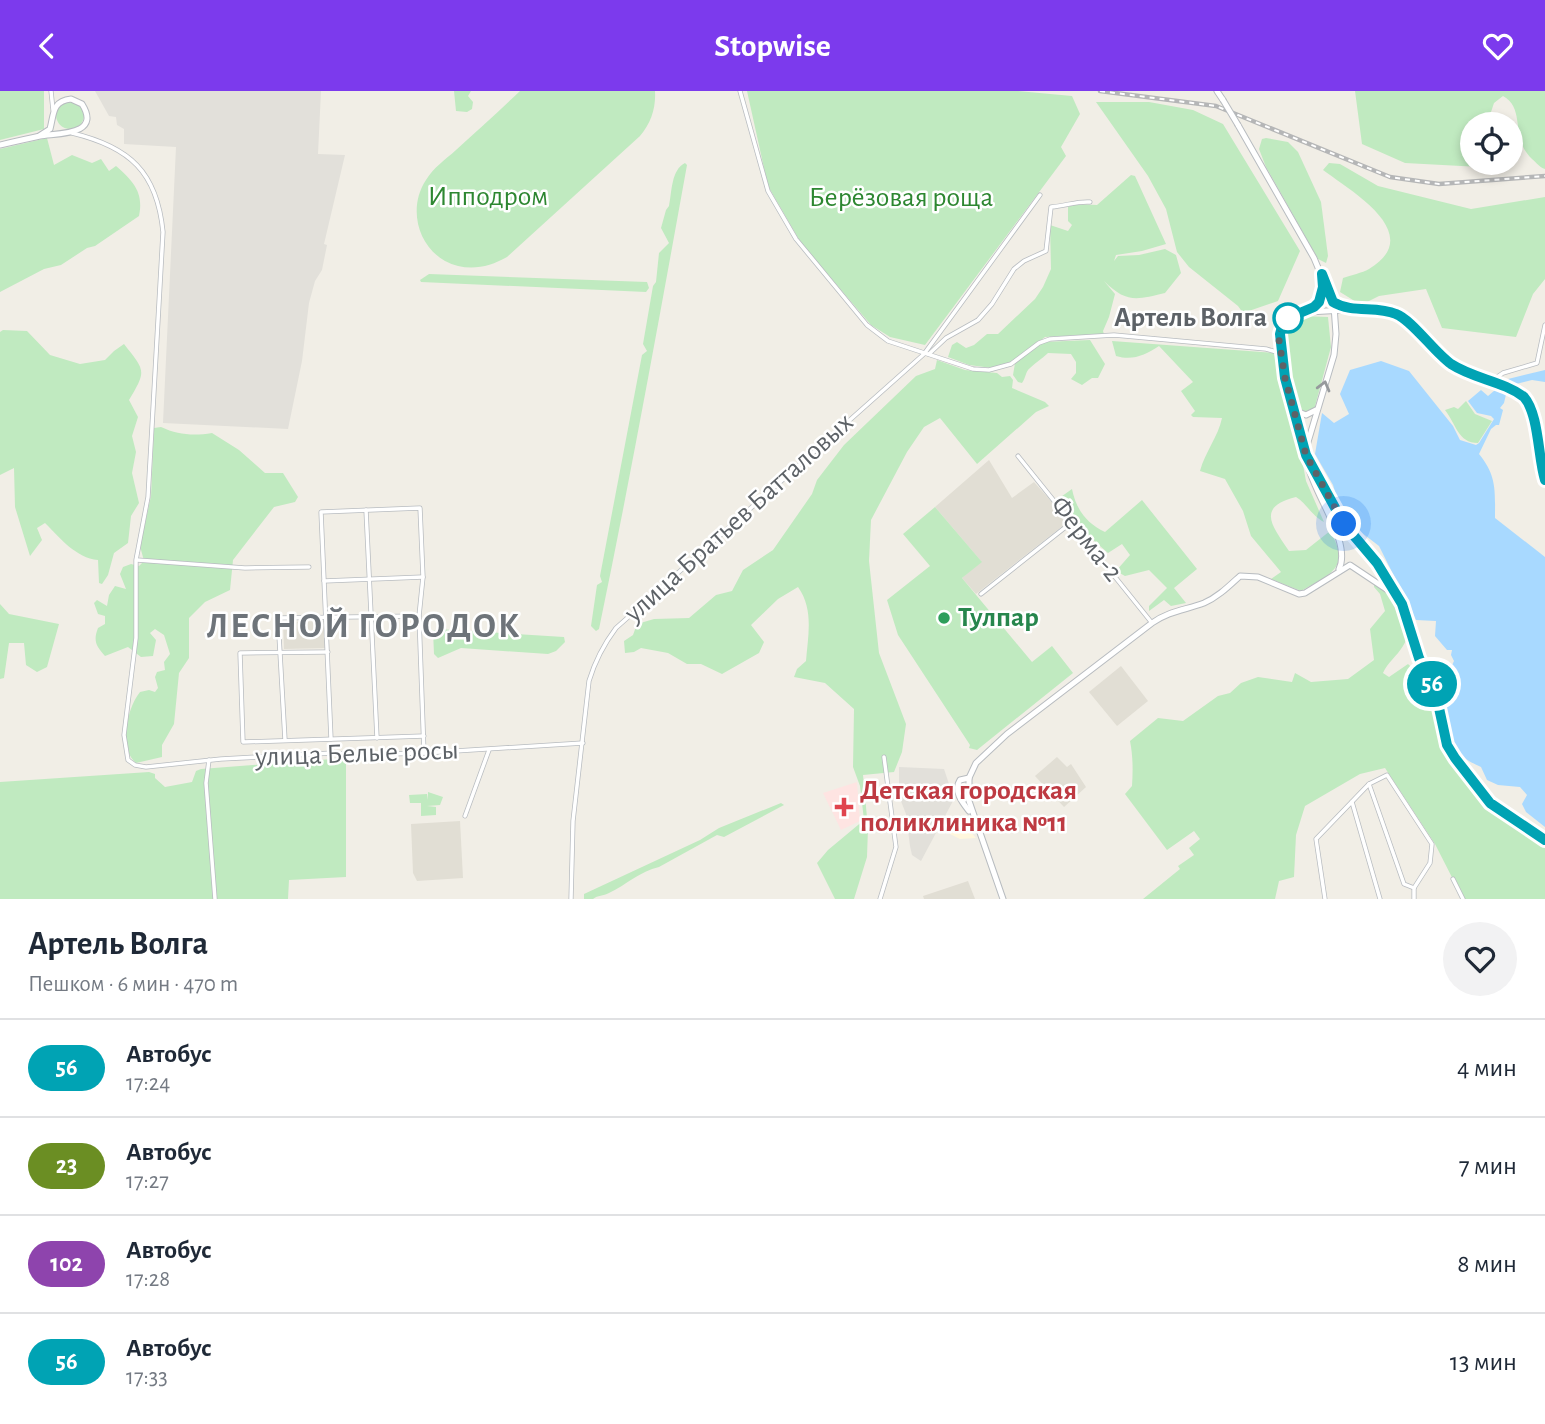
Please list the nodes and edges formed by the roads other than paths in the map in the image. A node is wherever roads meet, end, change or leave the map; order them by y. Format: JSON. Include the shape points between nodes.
{"nodes":[{"id":1,"x":51,"y":91,"type":"edge"},
{"id":2,"x":740,"y":91,"type":"edge"},
{"id":3,"x":1217,"y":91,"type":"edge"},
{"id":4,"x":65,"y":100,"type":"junction"},
{"id":5,"x":53,"y":111,"type":"junction"},
{"id":6,"x":52,"y":118,"type":"junction"},
{"id":7,"x":84,"y":124,"type":"junction"},
{"id":8,"x":70,"y":133,"type":"junction"},
{"id":9,"x":39,"y":136,"type":"junction"},
{"id":10,"x":89,"y":139,"type":"junction"},
{"id":11,"x":0,"y":145,"type":"edge"},
{"id":12,"x":1040,"y":195,"type":"dead end"},
{"id":13,"x":1090,"y":202,"type":"dead end"},
{"id":14,"x":1322,"y":274,"type":"junction"},
{"id":15,"x":1333,"y":302,"type":"junction"},
{"id":16,"x":1335,"y":310,"type":"junction"},
{"id":17,"x":1353,"y":310,"type":"junction"},
{"id":18,"x":1302,"y":312,"type":"junction"},
{"id":19,"x":1545,"y":325,"type":"edge"},
{"id":20,"x":1279,"y":340,"type":"junction"},
{"id":21,"x":1266,"y":349,"type":"junction"},
{"id":22,"x":927,"y":354,"type":"junction"},
{"id":23,"x":1281,"y":355,"type":"junction"},
{"id":24,"x":1490,"y":382,"type":"junction"},
{"id":25,"x":1294,"y":410,"type":"junction"},
{"id":26,"x":1318,"y":410,"type":"junction"},
{"id":27,"x":1542,"y":451,"type":"edge"},
{"id":28,"x":1306,"y":454,"type":"junction"},
{"id":29,"x":1018,"y":456,"type":"dead end"},
{"id":30,"x":1545,"y":481,"type":"edge"},
{"id":31,"x":366,"y":510,"type":"junction"},
{"id":32,"x":1072,"y":522,"type":"junction"},
{"id":33,"x":136,"y":560,"type":"junction"},
{"id":34,"x":309,"y":567,"type":"dead end"},
{"id":35,"x":1338,"y":571,"type":"junction"},
{"id":36,"x":423,"y":577,"type":"junction"},
{"id":37,"x":369,"y":578,"type":"junction"},
{"id":38,"x":324,"y":581,"type":"junction"},
{"id":39,"x":981,"y":594,"type":"dead end"},
{"id":40,"x":1402,"y":604,"type":"junction"},
{"id":41,"x":419,"y":616,"type":"junction"},
{"id":42,"x":371,"y":617,"type":"junction"},
{"id":43,"x":326,"y":618,"type":"junction"},
{"id":44,"x":1152,"y":623,"type":"junction"},
{"id":45,"x":328,"y":652,"type":"junction"},
{"id":46,"x":280,"y":653,"type":"junction"},
{"id":47,"x":424,"y":736,"type":"junction"},
{"id":48,"x":377,"y":738,"type":"junction"},
{"id":49,"x":331,"y":739,"type":"junction"},
{"id":50,"x":285,"y":740,"type":"junction"},
{"id":51,"x":583,"y":743,"type":"junction"},
{"id":52,"x":489,"y":750,"type":"junction"},
{"id":53,"x":424,"y":753,"type":"junction"},
{"id":54,"x":884,"y":757,"type":"dead end"},
{"id":55,"x":209,"y":760,"type":"junction"},
{"id":56,"x":968,"y":778,"type":"junction"},
{"id":57,"x":1369,"y":783,"type":"junction"},
{"id":58,"x":1352,"y":802,"type":"junction"},
{"id":59,"x":971,"y":813,"type":"junction"},
{"id":60,"x":465,"y":816,"type":"dead end"},
{"id":61,"x":1545,"y":840,"type":"edge"},
{"id":62,"x":1452,"y":879,"type":"dead end"},
{"id":63,"x":1414,"y":888,"type":"junction"},
{"id":64,"x":215,"y":899,"type":"edge"},
{"id":65,"x":571,"y":899,"type":"edge"},
{"id":66,"x":880,"y":899,"type":"edge"},
{"id":67,"x":1003,"y":899,"type":"edge"},
{"id":68,"x":1325,"y":899,"type":"edge"},
{"id":69,"x":1380,"y":899,"type":"edge"},
{"id":70,"x":1414,"y":899,"type":"edge"},
{"id":71,"x":1463,"y":899,"type":"edge"}],
"edges":[{"from":1,"to":4,"type":"street"},
{"from":1,"to":5,"type":"street"},
{"from":2,"to":22,"type":"street","via":[[768,191],[800,246],[867,325],[888,341]]},
{"from":3,"to":14,"type":"street","bridge":true},
{"from":4,"to":5,"type":"street"},
{"from":4,"to":7,"type":"street","via":[[82,104]]},
{"from":5,"to":6,"type":"street"},
{"from":6,"to":8,"type":"street","via":[[58,130]]},
{"from":6,"to":9,"type":"street","via":[[50,129]]},
{"from":7,"to":8,"type":"street"},
{"from":7,"to":10,"type":"street"},
{"from":8,"to":9,"type":"street"},
{"from":8,"to":10,"type":"street"},
{"from":9,"to":11,"type":"street"},
{"from":10,"to":33,"type":"street","via":[[125,153],[142,170],[162,219],[148,497]]},
{"from":12,"to":22,"type":"street","name":"улица Братьев Батталовых"},
{"from":13,"to":22,"type":"street","via":[[1051,207],[1046,251],[1014,269],[978,320]]},
{"from":14,"to":15,"type":"street"},
{"from":14,"to":18,"type":"street","via":[[1319,302]]},
{"from":15,"to":16,"type":"street"},
{"from":15,"to":17,"type":"street"},
{"from":16,"to":17,"type":"street"},
{"from":16,"to":18,"type":"street"},
{"from":26,"to":16,"type":"street","one_way":true,"via":[[1334,355]]},
{"from":17,"to":24,"type":"street","via":[[1398,314],[1448,362]]},
{"from":18,"to":20,"type":"street","via":[[1285,320]]},
{"from":19,"to":24,"type":"street","via":[[1537,363]]},
{"from":20,"to":21,"type":"street","via":[[1274,348]]},
{"from":20,"to":23,"type":"street"},
{"from":21,"to":22,"type":"street","via":[[1114,335],[1050,339],[1011,364],[989,370]]},
{"from":21,"to":23,"type":"street"},
{"from":22,"to":51,"type":"street","name":"улица Братьев Батталовых","via":[[616,628],[593,666]]},
{"from":23,"to":25,"type":"street"},
{"from":24,"to":27,"type":"street","via":[[1520,394],[1529,403]]},
{"from":25,"to":26,"type":"street","via":[[1307,415]]},
{"from":25,"to":28,"type":"street"},
{"from":26,"to":28,"type":"street"},
{"from":27,"to":30,"type":"street"},
{"from":28,"to":35,"type":"street","via":[[1313,485],[1341,544]]},
{"from":28,"to":40,"type":"street","via":[[1344,524],[1377,563]]},
{"from":29,"to":32,"type":"street","name":"Ферма-2"},
{"from":31,"to":36,"type":"street","via":[[420,508]]},
{"from":31,"to":37,"type":"street"},
{"from":31,"to":38,"type":"street","via":[[321,512]]},
{"from":32,"to":39,"type":"street"},
{"from":32,"to":44,"type":"street","name":"Ферма-2"},
{"from":33,"to":34,"type":"street","via":[[245,568]]},
{"from":33,"to":55,"type":"street","name":"улица Белые росы","via":[[136,638],[124,735],[126,757],[146,767]]},
{"from":35,"to":40,"type":"street","via":[[1350,565],[1356,568]]},
{"from":35,"to":44,"type":"street","via":[[1298,594],[1258,577],[1240,576],[1219,595]]},
{"from":36,"to":37,"type":"street"},
{"from":36,"to":41,"type":"street"},
{"from":37,"to":38,"type":"street"},
{"from":37,"to":42,"type":"street"},
{"from":38,"to":43,"type":"street"},
{"from":40,"to":61,"type":"street","via":[[1436,694],[1451,752],[1490,803]]},
{"from":41,"to":42,"type":"street"},
{"from":41,"to":47,"type":"street"},
{"from":42,"to":43,"type":"street"},
{"from":42,"to":48,"type":"street"},
{"from":43,"to":45,"type":"street"},
{"from":43,"to":46,"type":"street","via":[[278,618]]},
{"from":44,"to":56,"type":"street","via":[[1007,734],[975,764]]},
{"from":45,"to":46,"type":"street"},
{"from":45,"to":49,"type":"street"},
{"from":46,"to":50,"type":"street"},
{"from":46,"to":50,"type":"street","via":[[240,653],[243,742]]},
{"from":47,"to":48,"type":"street"},
{"from":47,"to":53,"type":"street"},
{"from":48,"to":49,"type":"street"},
{"from":49,"to":50,"type":"street"},
{"from":51,"to":52,"type":"street","name":"улица Белые росы"},
{"from":51,"to":65,"type":"street","name":"улица Братьев Батталовых","via":[[573,821]]},
{"from":52,"to":53,"type":"street","name":"улица Белые росы"},
{"from":52,"to":60,"type":"street"},
{"from":53,"to":55,"type":"street","name":"улица Белые росы"},
{"from":54,"to":66,"type":"street","via":[[896,847]]},
{"from":55,"to":64,"type":"street","via":[[206,783]]},
{"from":56,"to":59,"type":"street"},
{"from":56,"to":59,"type":"street","via":[[960,780],[957,787]]},
{"from":57,"to":58,"type":"street"},
{"from":57,"to":63,"type":"street","via":[[1404,884]]},
{"from":57,"to":63,"type":"street","via":[[1387,775],[1432,844],[1430,863]]},
{"from":58,"to":68,"type":"street","via":[[1316,839]]},
{"from":58,"to":69,"type":"street"},
{"from":59,"to":67,"type":"street"},
{"from":62,"to":71,"type":"street"},
{"from":63,"to":70,"type":"street"}]}
